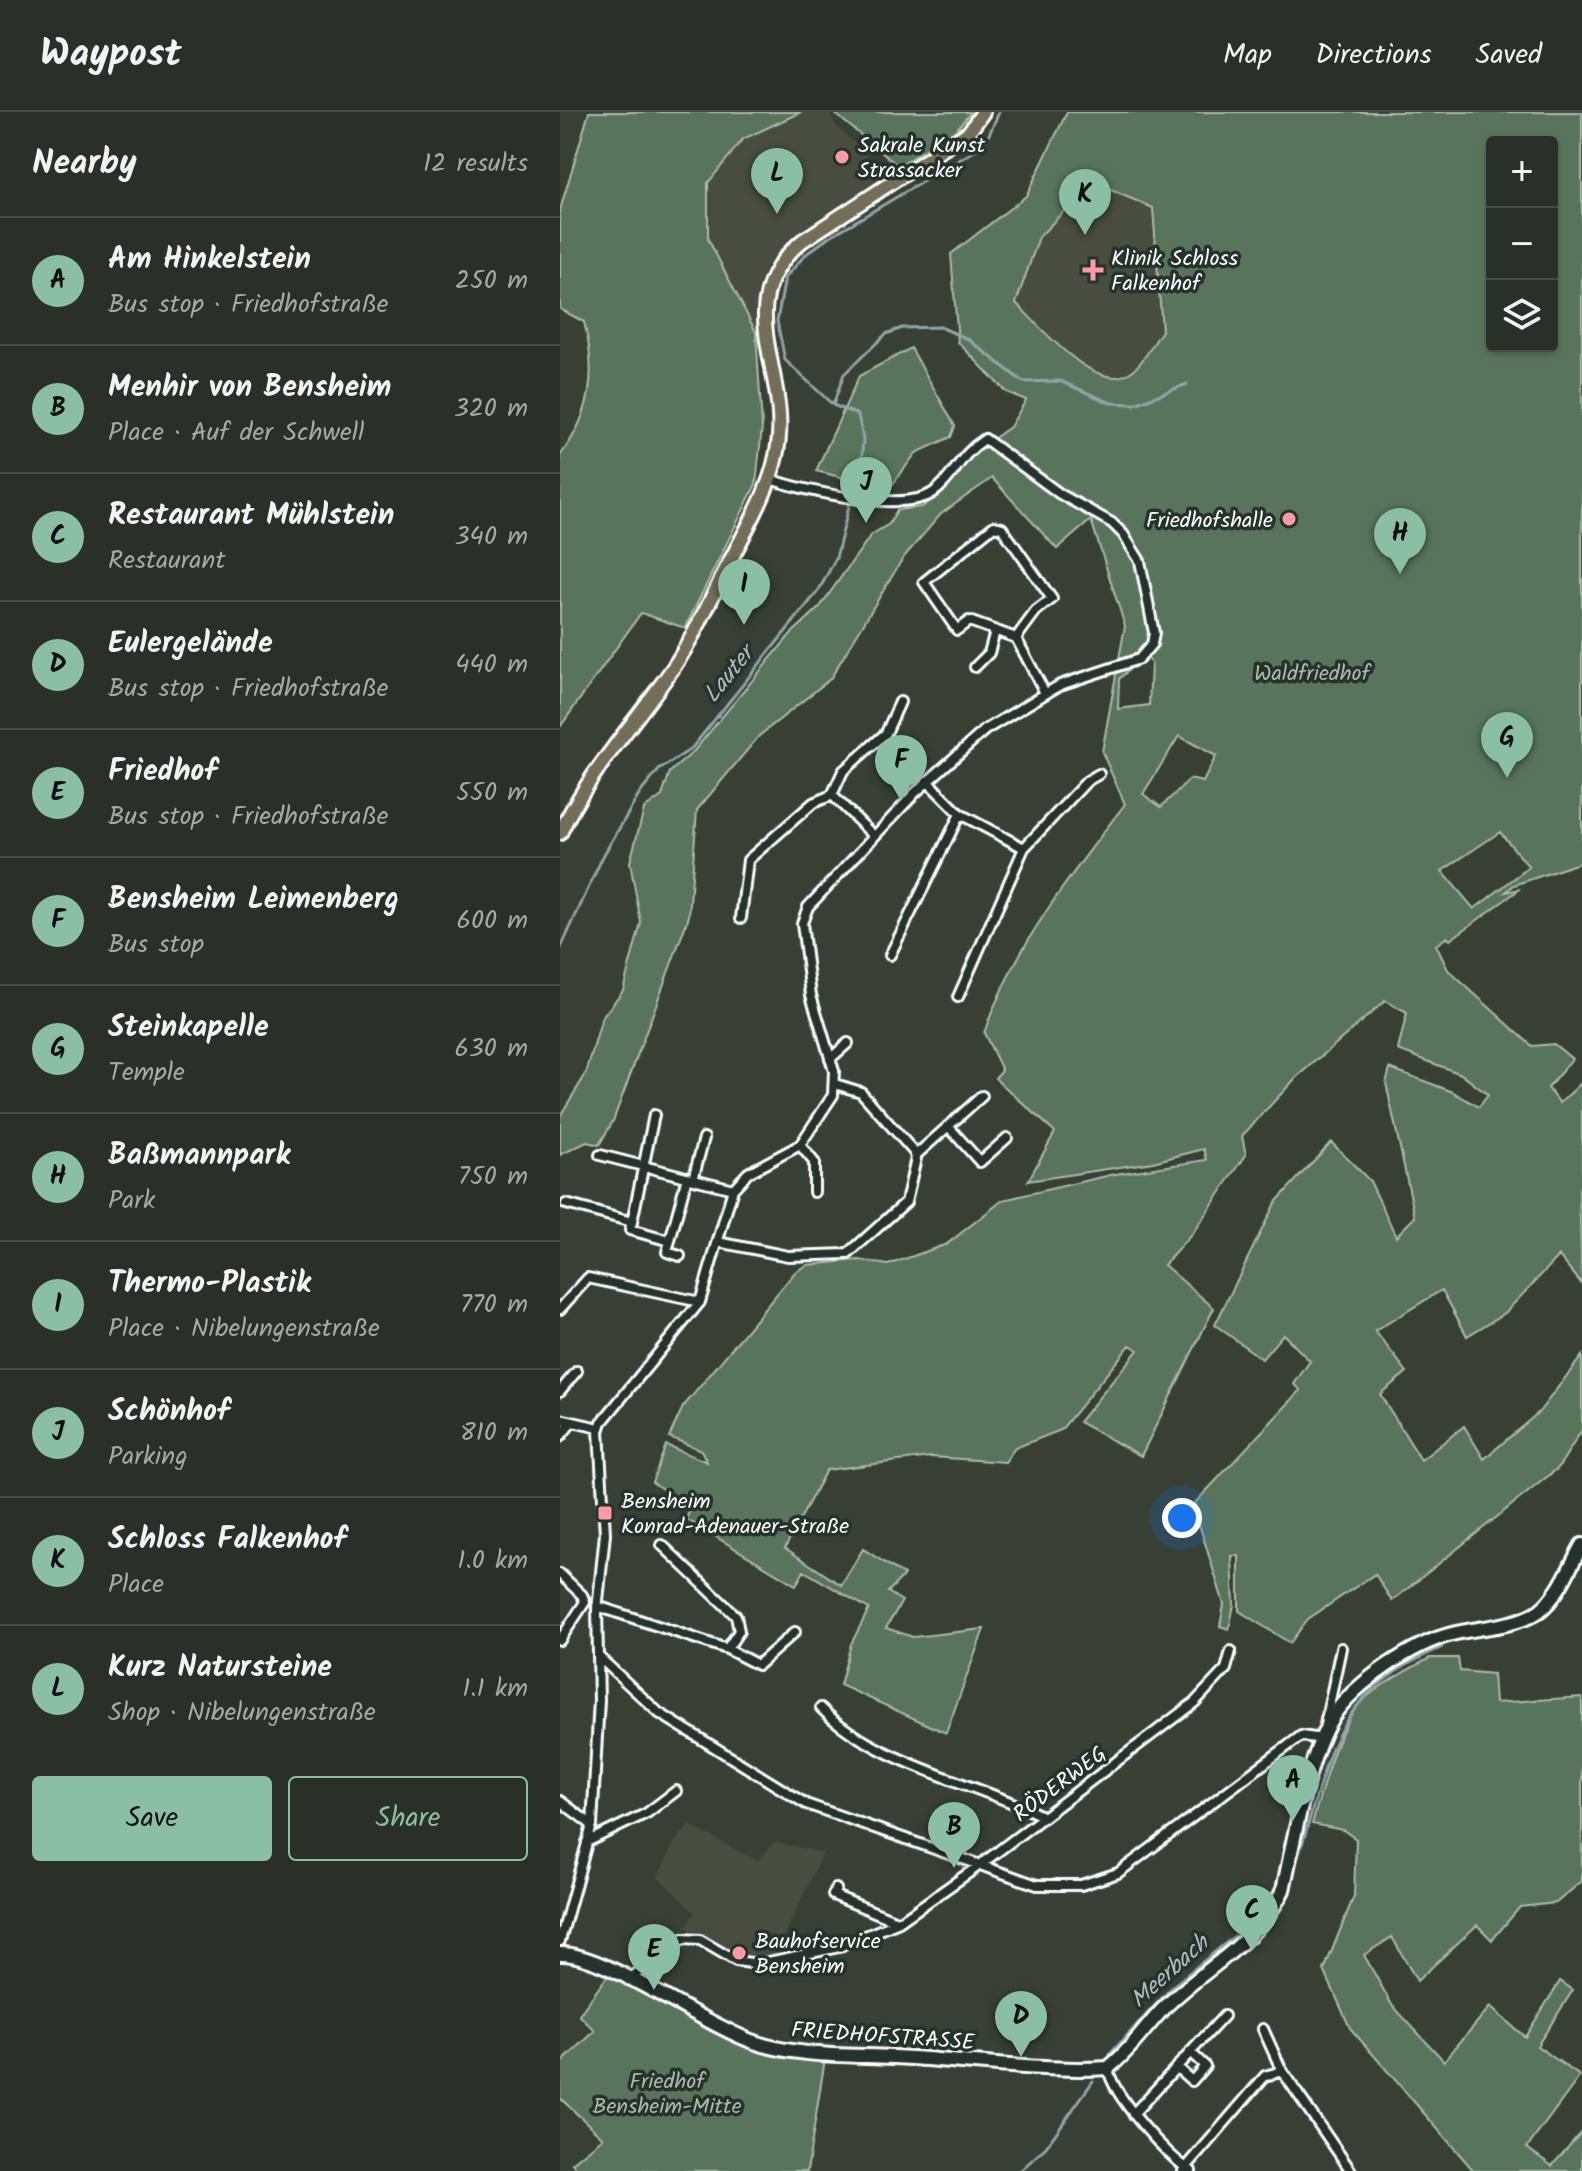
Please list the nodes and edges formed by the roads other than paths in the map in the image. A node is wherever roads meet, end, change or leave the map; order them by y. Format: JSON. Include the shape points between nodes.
{"nodes":[{"id":1,"x":983,"y":112,"type":"edge"},
{"id":2,"x":770,"y":479,"type":"junction"},
{"id":3,"x":995,"y":631,"type":"junction"},
{"id":4,"x":1016,"y":638,"type":"junction"},
{"id":5,"x":975,"y":667,"type":"dead end"},
{"id":6,"x":1045,"y":693,"type":"junction"},
{"id":7,"x":900,"y":702,"type":"dead end"},
{"id":8,"x":1099,"y":774,"type":"dead end"},
{"id":9,"x":927,"y":781,"type":"junction"},
{"id":10,"x":832,"y":795,"type":"junction"},
{"id":11,"x":960,"y":814,"type":"junction"},
{"id":12,"x":560,"y":833,"type":"edge"},
{"id":13,"x":874,"y":836,"type":"junction"},
{"id":14,"x":1024,"y":848,"type":"junction"},
{"id":15,"x":741,"y":918,"type":"dead end"},
{"id":16,"x":890,"y":955,"type":"dead end"},
{"id":17,"x":958,"y":997,"type":"dead end"},
{"id":18,"x":848,"y":1043,"type":"dead end"},
{"id":19,"x":830,"y":1059,"type":"junction"},
{"id":20,"x":835,"y":1084,"type":"junction"},
{"id":21,"x":982,"y":1096,"type":"dead end"},
{"id":22,"x":654,"y":1115,"type":"dead end"},
{"id":23,"x":948,"y":1126,"type":"junction"},
{"id":24,"x":704,"y":1138,"type":"dead end"},
{"id":25,"x":1007,"y":1138,"type":"dead end"},
{"id":26,"x":800,"y":1145,"type":"junction"},
{"id":27,"x":600,"y":1155,"type":"dead end"},
{"id":28,"x":916,"y":1155,"type":"junction"},
{"id":29,"x":646,"y":1167,"type":"junction"},
{"id":30,"x":690,"y":1178,"type":"junction"},
{"id":31,"x":733,"y":1189,"type":"junction"},
{"id":32,"x":814,"y":1192,"type":"dead end"},
{"id":33,"x":566,"y":1204,"type":"dead end"},
{"id":34,"x":632,"y":1222,"type":"junction"},
{"id":35,"x":670,"y":1241,"type":"junction"},
{"id":36,"x":718,"y":1242,"type":"junction"},
{"id":37,"x":680,"y":1256,"type":"dead end"},
{"id":38,"x":700,"y":1302,"type":"junction"},
{"id":39,"x":560,"y":1309,"type":"edge"},
{"id":40,"x":577,"y":1371,"type":"dead end"},
{"id":41,"x":560,"y":1391,"type":"edge"},
{"id":42,"x":560,"y":1419,"type":"edge"},
{"id":43,"x":572,"y":1422,"type":"junction"},
{"id":44,"x":599,"y":1428,"type":"junction"},
{"id":45,"x":560,"y":1437,"type":"edge"},
{"id":46,"x":662,"y":1545,"type":"dead end"},
{"id":47,"x":1582,"y":1545,"type":"edge"},
{"id":48,"x":560,"y":1574,"type":"edge"},
{"id":49,"x":597,"y":1606,"type":"junction"},
{"id":50,"x":795,"y":1632,"type":"dead end"},
{"id":51,"x":560,"y":1640,"type":"edge"},
{"id":52,"x":1341,"y":1648,"type":"dead end"},
{"id":53,"x":727,"y":1649,"type":"junction"},
{"id":54,"x":1231,"y":1651,"type":"dead end"},
{"id":55,"x":599,"y":1657,"type":"junction"},
{"id":56,"x":821,"y":1708,"type":"dead end"},
{"id":57,"x":1322,"y":1739,"type":"junction"},
{"id":58,"x":676,"y":1791,"type":"dead end"},
{"id":59,"x":560,"y":1801,"type":"edge"},
{"id":60,"x":1044,"y":1817,"type":"junction"},
{"id":61,"x":592,"y":1825,"type":"junction"},
{"id":62,"x":587,"y":1842,"type":"junction"},
{"id":63,"x":980,"y":1865,"type":"junction"},
{"id":64,"x":836,"y":1889,"type":"dead end"},
{"id":65,"x":564,"y":1906,"type":"edge"},
{"id":66,"x":899,"y":1922,"type":"junction"},
{"id":67,"x":560,"y":1941,"type":"edge"},
{"id":68,"x":560,"y":1954,"type":"edge"},
{"id":69,"x":628,"y":1980,"type":"junction"},
{"id":70,"x":1224,"y":2016,"type":"dead end"},
{"id":71,"x":1263,"y":2029,"type":"dead end"},
{"id":72,"x":1190,"y":2052,"type":"junction"},
{"id":73,"x":1176,"y":2067,"type":"junction"},
{"id":74,"x":1108,"y":2068,"type":"junction"},
{"id":75,"x":1282,"y":2071,"type":"junction"},
{"id":76,"x":1133,"y":2114,"type":"junction"},
{"id":77,"x":1186,"y":2170,"type":"edge"},
{"id":78,"x":1351,"y":2171,"type":"edge"}],
"edges":[{"from":1,"to":2,"type":"main road","via":[[969,132],[802,241],[771,277],[764,327],[778,386],[780,424]]},
{"from":2,"to":6,"type":"street","via":[[863,499],[919,500],[934,493],[957,460],[985,439],[1060,494],[1112,523],[1140,561],[1152,644],[1139,659]]},
{"from":2,"to":12,"type":"main road","via":[[684,649]]},
{"from":3,"to":4,"type":"street"},
{"from":3,"to":4,"type":"street","via":[[969,621],[957,630],[924,582],[997,525],[1052,599]]},
{"from":3,"to":5,"type":"street","via":[[988,656]]},
{"from":4,"to":6,"type":"street"},
{"from":6,"to":9,"type":"street","via":[[985,730]]},
{"from":7,"to":10,"type":"street","via":[[886,733],[843,771]]},
{"from":8,"to":14,"type":"street"},
{"from":9,"to":11,"type":"street"},
{"from":9,"to":13,"type":"street"},
{"from":10,"to":13,"type":"street"},
{"from":10,"to":15,"type":"street","via":[[813,803],[748,860]]},
{"from":11,"to":14,"type":"street"},
{"from":11,"to":16,"type":"street"},
{"from":13,"to":19,"type":"street","via":[[816,897],[802,923],[811,995]]},
{"from":14,"to":17,"type":"street"},
{"from":18,"to":19,"type":"street"},
{"from":19,"to":20,"type":"street"},
{"from":20,"to":26,"type":"street","via":[[828,1105]]},
{"from":20,"to":28,"type":"street","via":[[861,1092]]},
{"from":21,"to":23,"type":"street"},
{"from":22,"to":29,"type":"street","via":[[643,1158]]},
{"from":23,"to":25,"type":"street","via":[[980,1162]]},
{"from":23,"to":28,"type":"street"},
{"from":24,"to":30,"type":"street"},
{"from":26,"to":31,"type":"street","via":[[748,1173]]},
{"from":26,"to":32,"type":"street","via":[[814,1162]]},
{"from":27,"to":29,"type":"street"},
{"from":28,"to":36,"type":"street","via":[[906,1202],[848,1254],[788,1256]]},
{"from":29,"to":30,"type":"street"},
{"from":29,"to":34,"type":"street"},
{"from":30,"to":31,"type":"street"},
{"from":30,"to":35,"type":"street"},
{"from":31,"to":36,"type":"street"},
{"from":33,"to":34,"type":"street"},
{"from":34,"to":35,"type":"street","via":[[630,1230]]},
{"from":35,"to":37,"type":"street","via":[[667,1252]]},
{"from":36,"to":38,"type":"street"},
{"from":38,"to":39,"type":"street","via":[[588,1278]]},
{"from":38,"to":44,"type":"street"},
{"from":40,"to":41,"type":"street"},
{"from":42,"to":43,"type":"street"},
{"from":43,"to":44,"type":"street"},
{"from":43,"to":45,"type":"street"},
{"from":44,"to":49,"type":"street","via":[[605,1513]]},
{"from":46,"to":53,"type":"street","via":[[736,1616],[739,1631]]},
{"from":47,"to":57,"type":"street","via":[[1550,1601],[1537,1612],[1447,1635],[1406,1655],[1376,1673],[1336,1712]]},
{"from":48,"to":51,"type":"street","via":[[585,1602]]},
{"from":49,"to":53,"type":"street"},
{"from":49,"to":55,"type":"street"},
{"from":50,"to":53,"type":"street","via":[[758,1665]]},
{"from":52,"to":57,"type":"street"},
{"from":54,"to":60,"type":"street","name":"RÖDERWEG","via":[[1226,1669],[1195,1702]]},
{"from":55,"to":61,"type":"street"},
{"from":55,"to":63,"type":"street","via":[[659,1713],[806,1804]]},
{"from":56,"to":60,"type":"street","via":[[832,1720],[911,1763]]},
{"from":57,"to":63,"type":"street","via":[[1301,1736],[1141,1859],[1106,1879],[1047,1886]]},
{"from":57,"to":74,"type":"street","via":[[1274,1908],[1255,1934],[1183,1990]]},
{"from":58,"to":62,"type":"street","via":[[647,1813]]},
{"from":59,"to":61,"type":"street"},
{"from":60,"to":63,"type":"street","name":"RÖDERWEG"},
{"from":61,"to":62,"type":"street"},
{"from":62,"to":65,"type":"street"},
{"from":63,"to":66,"type":"street","name":"RÖDERWEG"},
{"from":64,"to":66,"type":"street","via":[[833,1895]]},
{"from":65,"to":67,"type":"street"},
{"from":66,"to":69,"type":"street","name":"RÖDERWEG","via":[[839,1947],[759,1964],[736,1961],[700,1940],[683,1939]]},
{"from":68,"to":69,"type":"street","name":"FRIEDHOFSTRASSE","via":[[577,1955]]},
{"from":69,"to":74,"type":"street","name":"FRIEDHOFSTRASSE","via":[[706,2022],[768,2046]]},
{"from":70,"to":72,"type":"street"},
{"from":71,"to":75,"type":"street"},
{"from":72,"to":73,"type":"street"},
{"from":72,"to":73,"type":"street","via":[[1205,2066],[1192,2081]]},
{"from":73,"to":76,"type":"street"},
{"from":74,"to":76,"type":"street","via":[[1114,2089]]},
{"from":75,"to":77,"type":"street","via":[[1265,2076]]},
{"from":75,"to":78,"type":"street"},
{"from":76,"to":77,"type":"street"}]}
